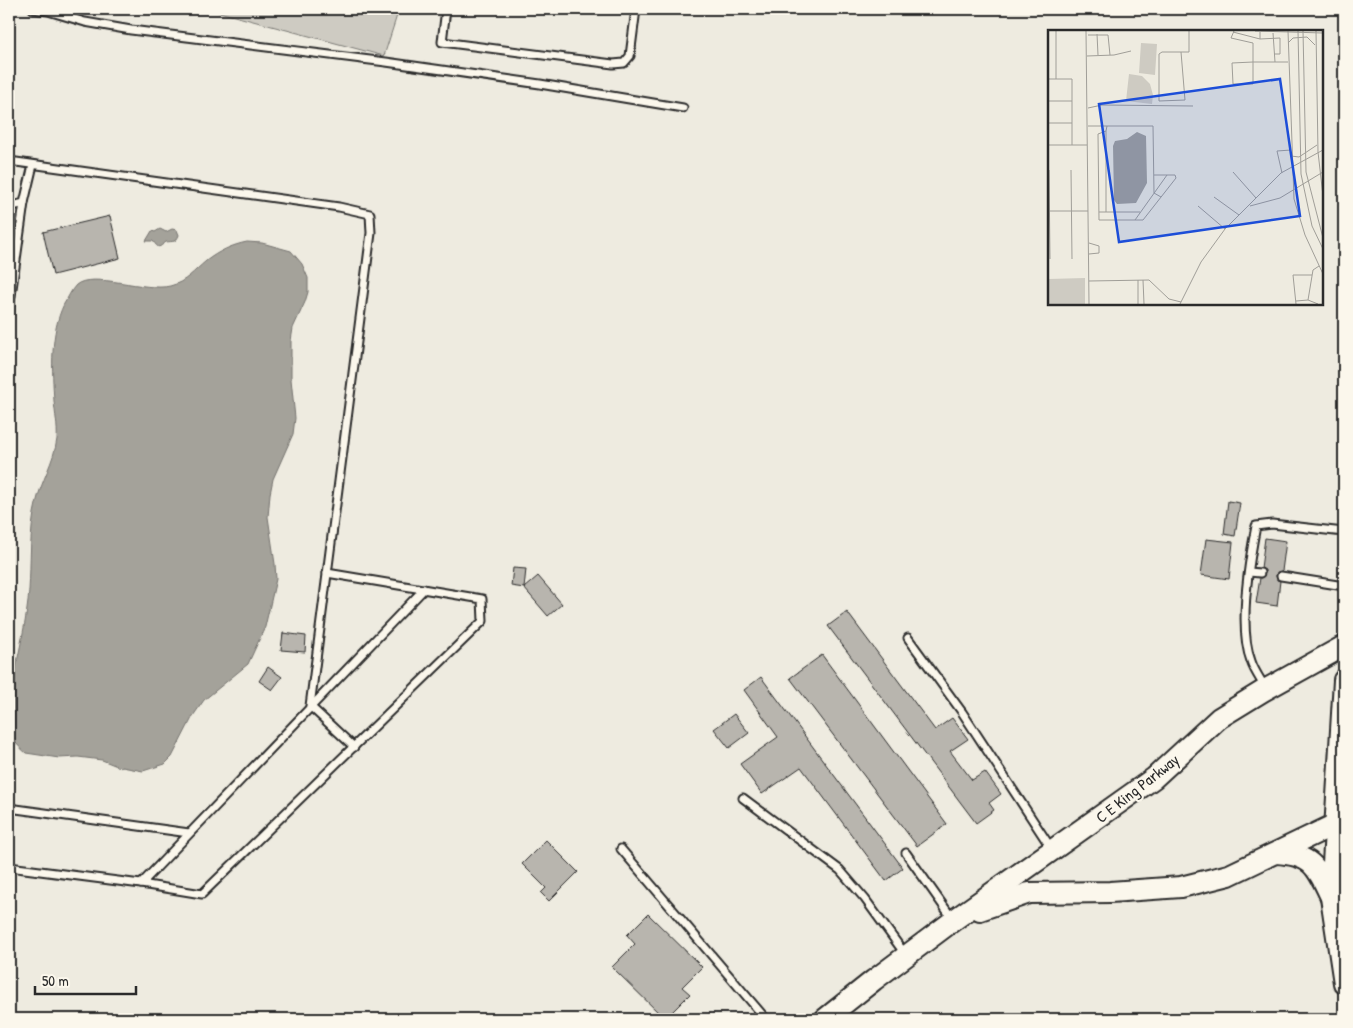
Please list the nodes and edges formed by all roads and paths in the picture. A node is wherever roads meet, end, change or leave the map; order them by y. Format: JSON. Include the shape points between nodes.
{"nodes":[{"id":1,"x":33,"y":9,"type":"edge"},
{"id":2,"x":446,"y":9,"type":"edge"},
{"id":3,"x":636,"y":9,"type":"edge"},
{"id":4,"x":683,"y":108,"type":"dead end"},
{"id":5,"x":9,"y":161,"type":"edge"},
{"id":6,"x":33,"y":164,"type":"junction"},
{"id":7,"x":24,"y":203,"type":"junction"},
{"id":8,"x":9,"y":207,"type":"edge"},
{"id":9,"x":9,"y":310,"type":"edge"},
{"id":10,"x":1344,"y":532,"type":"edge"},
{"id":11,"x":1249,"y":572,"type":"junction"},
{"id":12,"x":327,"y":573,"type":"junction"},
{"id":13,"x":1260,"y":573,"type":"dead end"},
{"id":14,"x":1281,"y":576,"type":"dead end"},
{"id":15,"x":1344,"y":586,"type":"edge"},
{"id":16,"x":424,"y":589,"type":"junction"},
{"id":17,"x":908,"y":638,"type":"dead end"},
{"id":18,"x":1344,"y":646,"type":"edge"},
{"id":19,"x":1344,"y":680,"type":"edge"},
{"id":20,"x":1266,"y":689,"type":"junction"},
{"id":21,"x":310,"y":706,"type":"junction"},
{"id":22,"x":354,"y":747,"type":"junction"},
{"id":23,"x":743,"y":798,"type":"dead end"},
{"id":24,"x":9,"y":808,"type":"edge"},
{"id":25,"x":1339,"y":822,"type":"edge"},
{"id":26,"x":189,"y":833,"type":"junction"},
{"id":27,"x":621,"y":849,"type":"dead end"},
{"id":28,"x":1053,"y":850,"type":"junction"},
{"id":29,"x":906,"y":852,"type":"dead end"},
{"id":30,"x":1276,"y":853,"type":"junction"},
{"id":31,"x":1344,"y":854,"type":"edge"},
{"id":32,"x":9,"y":867,"type":"edge"},
{"id":33,"x":141,"y":884,"type":"junction"},
{"id":34,"x":1331,"y":897,"type":"junction"},
{"id":35,"x":955,"y":919,"type":"junction"},
{"id":36,"x":906,"y":956,"type":"junction"},
{"id":37,"x":1344,"y":983,"type":"edge"},
{"id":38,"x":766,"y":1019,"type":"edge"},
{"id":39,"x":825,"y":1019,"type":"edge"}],
"edges":[{"from":1,"to":4,"type":"lane","via":[[130,30],[386,62]]},
{"from":2,"to":3,"type":"lane","via":[[442,42],[613,64],[624,63],[630,56]]},
{"from":5,"to":6,"type":"lane"},
{"from":6,"to":7,"type":"lane"},
{"from":6,"to":12,"type":"lane","via":[[370,214],[371,233]]},
{"from":7,"to":8,"type":"lane"},
{"from":7,"to":9,"type":"lane"},
{"from":10,"to":11,"type":"lane","via":[[1272,524],[1256,526]]},
{"from":11,"to":13,"type":"lane"},
{"from":11,"to":20,"type":"lane","via":[[1244,633],[1251,662]]},
{"from":12,"to":16,"type":"lane"},
{"from":12,"to":21,"type":"lane"},
{"from":14,"to":15,"type":"lane"},
{"from":16,"to":21,"type":"lane"},
{"from":16,"to":22,"type":"lane","via":[[482,599],[483,621]]},
{"from":17,"to":28,"type":"lane","via":[[962,712]]},
{"from":18,"to":20,"type":"main road","name":"C E King Parkway"},
{"from":19,"to":25,"type":"main road"},
{"from":20,"to":28,"type":"main road","name":"C E King Parkway","via":[[1219,718],[1154,778]]},
{"from":21,"to":22,"type":"lane"},
{"from":21,"to":26,"type":"lane"},
{"from":22,"to":33,"type":"lane","via":[[202,894]]},
{"from":23,"to":36,"type":"lane","via":[[840,870]]},
{"from":24,"to":26,"type":"lane"},
{"from":25,"to":30,"type":"main road","name":"C E King Parkway"},
{"from":25,"to":34,"type":"main road"},
{"from":26,"to":33,"type":"lane"},
{"from":27,"to":38,"type":"lane"},
{"from":28,"to":35,"type":"main road","name":"C E King Parkway"},
{"from":29,"to":35,"type":"lane"},
{"from":30,"to":34,"type":"main road","via":[[1294,854],[1308,861],[1319,872]]},
{"from":30,"to":35,"type":"main road","name":"C E King Parkway","via":[[1229,875],[1181,888],[1029,893]]},
{"from":31,"to":34,"type":"main road"},
{"from":32,"to":33,"type":"lane"},
{"from":34,"to":37,"type":"main road"},
{"from":35,"to":36,"type":"main road","name":"C E King Parkway"},
{"from":36,"to":39,"type":"main road","name":"C E King Parkway"}]}
